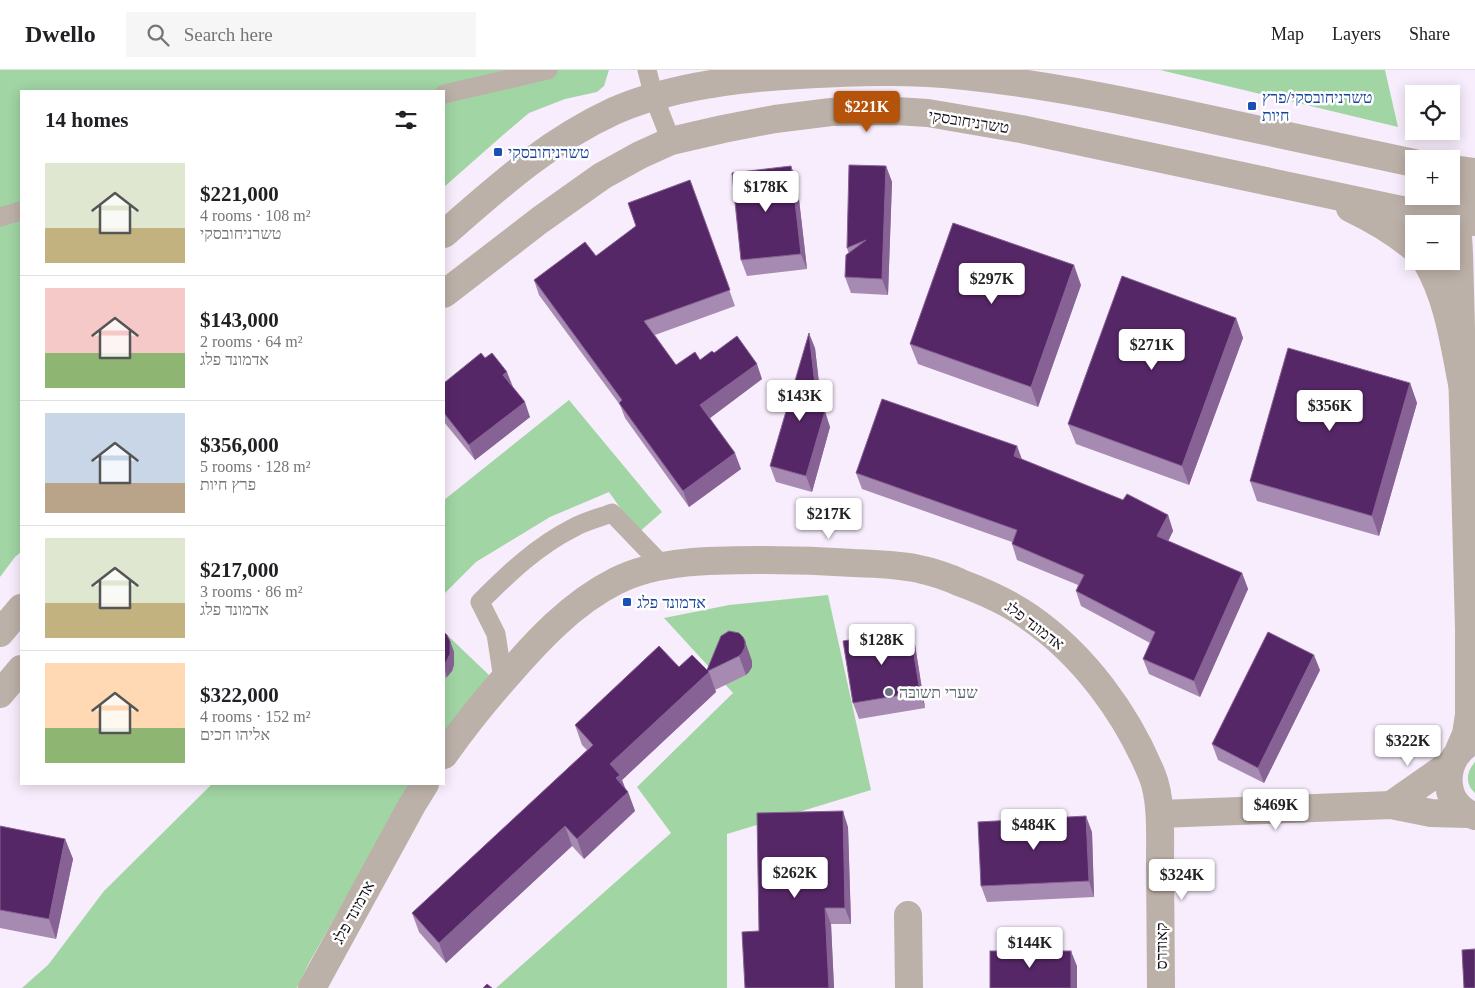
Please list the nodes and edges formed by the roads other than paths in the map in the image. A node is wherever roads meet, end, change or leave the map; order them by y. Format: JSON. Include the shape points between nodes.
{"nodes":[{"id":1,"x":548,"y":70,"type":"edge"},
{"id":2,"x":647,"y":70,"type":"edge"},
{"id":3,"x":445,"y":94,"type":"edge"},
{"id":4,"x":654,"y":97,"type":"junction"},
{"id":5,"x":671,"y":141,"type":"junction"},
{"id":6,"x":1405,"y":161,"type":"edge"},
{"id":7,"x":1468,"y":174,"type":"edge"},
{"id":8,"x":1322,"y":193,"type":"junction"},
{"id":9,"x":20,"y":211,"type":"edge"},
{"id":10,"x":0,"y":217,"type":"edge"},
{"id":11,"x":1466,"y":221,"type":"edge"},
{"id":12,"x":445,"y":233,"type":"edge"},
{"id":13,"x":1405,"y":240,"type":"edge"},
{"id":14,"x":1431,"y":270,"type":"edge"},
{"id":15,"x":445,"y":293,"type":"edge"},
{"id":16,"x":1463,"y":389,"type":"junction"},
{"id":17,"x":664,"y":566,"type":"junction"},
{"id":18,"x":20,"y":609,"type":"edge"},
{"id":19,"x":1472,"y":625,"type":"edge"},
{"id":20,"x":0,"y":634,"type":"edge"},
{"id":21,"x":20,"y":670,"type":"edge"},
{"id":22,"x":504,"y":679,"type":"junction"},
{"id":23,"x":0,"y":694,"type":"edge"},
{"id":24,"x":1462,"y":751,"type":"edge"},
{"id":25,"x":445,"y":754,"type":"edge"},
{"id":26,"x":424,"y":785,"type":"edge"},
{"id":27,"x":1391,"y":805,"type":"junction"},
{"id":28,"x":1160,"y":814,"type":"junction"},
{"id":29,"x":1471,"y":815,"type":"edge"},
{"id":30,"x":908,"y":915,"type":"dead end"},
{"id":31,"x":312,"y":988,"type":"edge"},
{"id":32,"x":909,"y":988,"type":"edge"},
{"id":33,"x":1161,"y":988,"type":"edge"}],
"edges":[{"from":1,"to":3,"type":"lane"},
{"from":2,"to":4,"type":"lane"},
{"from":4,"to":5,"type":"lane"},
{"from":4,"to":6,"type":"street","via":[[719,82],[773,76],[896,72],[964,76],[1142,104]]},
{"from":4,"to":12,"type":"street","via":[[575,131],[541,153]]},
{"from":5,"to":8,"type":"street","name":"טשרניחובסקי","via":[[723,128],[831,112],[928,113],[1021,129]]},
{"from":5,"to":15,"type":"street","name":"טשרניחובסקי","via":[[602,176]]},
{"from":7,"to":11,"type":"street"},
{"from":8,"to":11,"type":"street","name":"טשרניחובסקי"},
{"from":8,"to":13,"type":"street"},
{"from":9,"to":10,"type":"lane"},
{"from":11,"to":16,"type":"street","via":[[1459,252]]},
{"from":14,"to":16,"type":"street","via":[[1447,311]]},
{"from":16,"to":19,"type":"street"},
{"from":17,"to":22,"type":"street","name":"אדמונד פלג","via":[[618,580],[578,605],[549,630]]},
{"from":17,"to":22,"type":"lane","via":[[612,513],[573,527],[538,550],[505,576],[480,602],[496,634]]},
{"from":17,"to":28,"type":"street","name":"אדמונד פלג","via":[[744,560],[887,565],[920,569],[1002,600],[1055,637],[1110,699],[1154,778]]},
{"from":18,"to":20,"type":"street"},
{"from":19,"to":24,"type":"street","via":[[1469,715]]},
{"from":21,"to":23,"type":"street"},
{"from":22,"to":25,"type":"street","name":"אדמונד פלג"},
{"from":24,"to":27,"type":"street"},
{"from":24,"to":29,"type":"street","via":[[1448,780],[1451,795]]},
{"from":26,"to":31,"type":"street","name":"אדמונד פלג"},
{"from":27,"to":28,"type":"street"},
{"from":27,"to":29,"type":"street","via":[[1430,814]]},
{"from":28,"to":33,"type":"street","name":"קאודרס"},
{"from":30,"to":32,"type":"street"}]}
